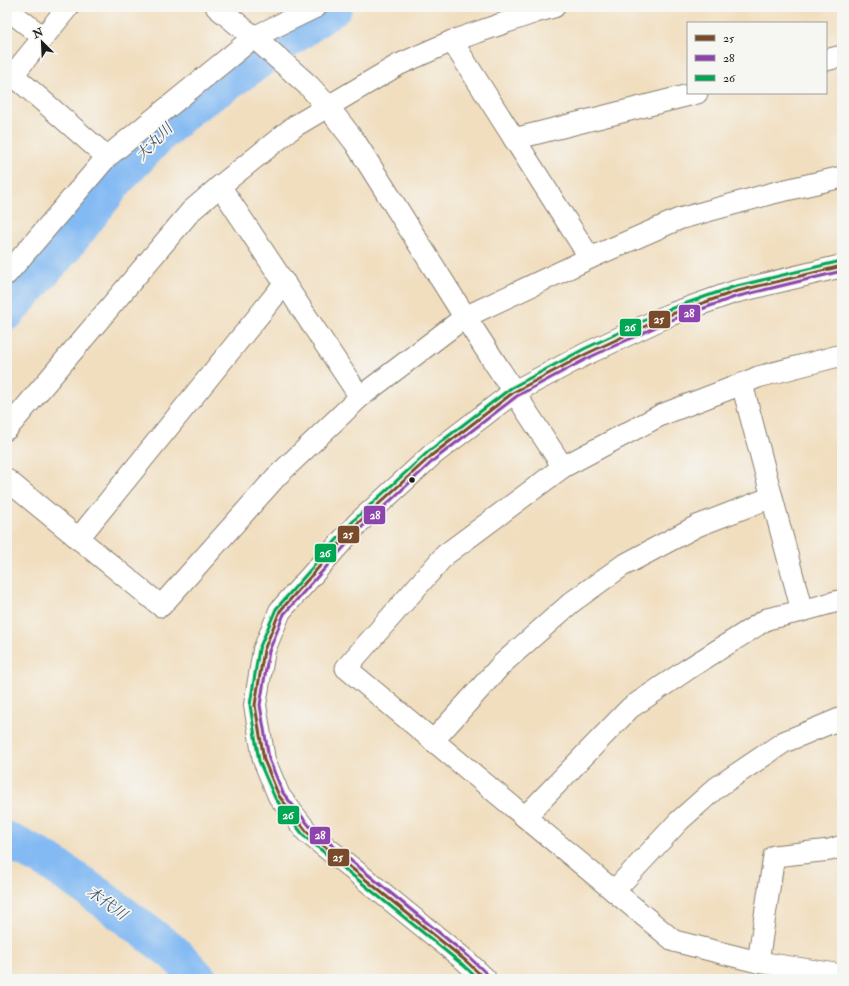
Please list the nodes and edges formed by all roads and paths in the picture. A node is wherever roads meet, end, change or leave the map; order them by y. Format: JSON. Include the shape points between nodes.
{"nodes":[{"id":1,"x":68,"y":7,"type":"edge"},
{"id":2,"x":217,"y":7,"type":"edge"},
{"id":3,"x":316,"y":7,"type":"edge"},
{"id":4,"x":554,"y":7,"type":"edge"},
{"id":5,"x":7,"y":9,"type":"edge"},
{"id":6,"x":43,"y":37,"type":"junction"},
{"id":7,"x":452,"y":41,"type":"junction"},
{"id":8,"x":264,"y":46,"type":"junction"},
{"id":9,"x":842,"y":56,"type":"edge"},
{"id":10,"x":827,"y":60,"type":"edge"},
{"id":11,"x":10,"y":79,"type":"edge"},
{"id":12,"x":693,"y":94,"type":"edge"},
{"id":13,"x":328,"y":106,"type":"junction"},
{"id":14,"x":514,"y":139,"type":"junction"},
{"id":15,"x":107,"y":157,"type":"junction"},
{"id":16,"x":842,"y":177,"type":"edge"},
{"id":17,"x":220,"y":186,"type":"junction"},
{"id":18,"x":590,"y":258,"type":"junction"},
{"id":19,"x":842,"y":266,"type":"edge"},
{"id":20,"x":7,"y":274,"type":"edge"},
{"id":21,"x":285,"y":283,"type":"junction"},
{"id":22,"x":465,"y":318,"type":"junction"},
{"id":23,"x":842,"y":355,"type":"edge"},
{"id":24,"x":742,"y":384,"type":"junction"},
{"id":25,"x":514,"y":392,"type":"junction"},
{"id":26,"x":360,"y":397,"type":"junction"},
{"id":27,"x":7,"y":429,"type":"edge"},
{"id":28,"x":563,"y":467,"type":"junction"},
{"id":29,"x":7,"y":480,"type":"edge"},
{"id":30,"x":772,"y":497,"type":"junction"},
{"id":31,"x":78,"y":539,"type":"junction"},
{"id":32,"x":842,"y":600,"type":"edge"},
{"id":33,"x":802,"y":611,"type":"junction"},
{"id":34,"x":842,"y":718,"type":"edge"},
{"id":35,"x":433,"y":741,"type":"junction"},
{"id":36,"x":525,"y":818,"type":"junction"},
{"id":37,"x":842,"y":846,"type":"edge"},
{"id":38,"x":614,"y":891,"type":"junction"},
{"id":39,"x":758,"y":962,"type":"junction"},
{"id":40,"x":842,"y":975,"type":"edge"},
{"id":41,"x":485,"y":979,"type":"edge"}],
"edges":[{"from":1,"to":6,"type":"street"},
{"from":2,"to":8,"type":"street"},
{"from":3,"to":8,"type":"street"},
{"from":4,"to":7,"type":"street"},
{"from":5,"to":6,"type":"street"},
{"from":6,"to":11,"type":"street"},
{"from":7,"to":13,"type":"street","via":[[398,65]]},
{"from":7,"to":14,"type":"street"},
{"from":8,"to":13,"type":"street"},
{"from":8,"to":15,"type":"street"},
{"from":9,"to":10,"type":"street"},
{"from":11,"to":15,"type":"street"},
{"from":12,"to":14,"type":"street"},
{"from":13,"to":17,"type":"street","via":[[295,126]]},
{"from":13,"to":22,"type":"street","via":[[355,142]]},
{"from":14,"to":18,"type":"street"},
{"from":15,"to":20,"type":"street"},
{"from":16,"to":18,"type":"street","via":[[679,219]]},
{"from":17,"to":21,"type":"street"},
{"from":17,"to":27,"type":"street","via":[[191,210]]},
{"from":18,"to":22,"type":"street"},
{"from":19,"to":25,"type":"street","via":[[734,292],[669,315]]},
{"from":21,"to":26,"type":"street"},
{"from":21,"to":31,"type":"street"},
{"from":22,"to":25,"type":"street"},
{"from":22,"to":26,"type":"street"},
{"from":23,"to":24,"type":"street","via":[[758,377]]},
{"from":24,"to":28,"type":"street","via":[[660,415]]},
{"from":24,"to":30,"type":"street"},
{"from":25,"to":28,"type":"street"},
{"from":25,"to":41,"type":"street","via":[[432,455],[358,523],[280,611],[264,650],[255,705],[264,760],[279,796],[307,832]]},
{"from":26,"to":31,"type":"street","via":[[277,476],[161,606]]},
{"from":28,"to":35,"type":"street","via":[[445,555],[346,668]]},
{"from":29,"to":31,"type":"street"},
{"from":30,"to":33,"type":"street"},
{"from":30,"to":35,"type":"street","via":[[697,526],[622,566],[572,602],[502,664]]},
{"from":32,"to":33,"type":"street"},
{"from":33,"to":36,"type":"street","via":[[767,619],[630,708]]},
{"from":34,"to":38,"type":"street","via":[[784,742],[716,788],[679,821]]},
{"from":35,"to":36,"type":"street"},
{"from":36,"to":38,"type":"street"},
{"from":37,"to":39,"type":"street","via":[[830,850],[774,856]]},
{"from":38,"to":39,"type":"street","via":[[674,941]]},
{"from":39,"to":40,"type":"street"}]}
